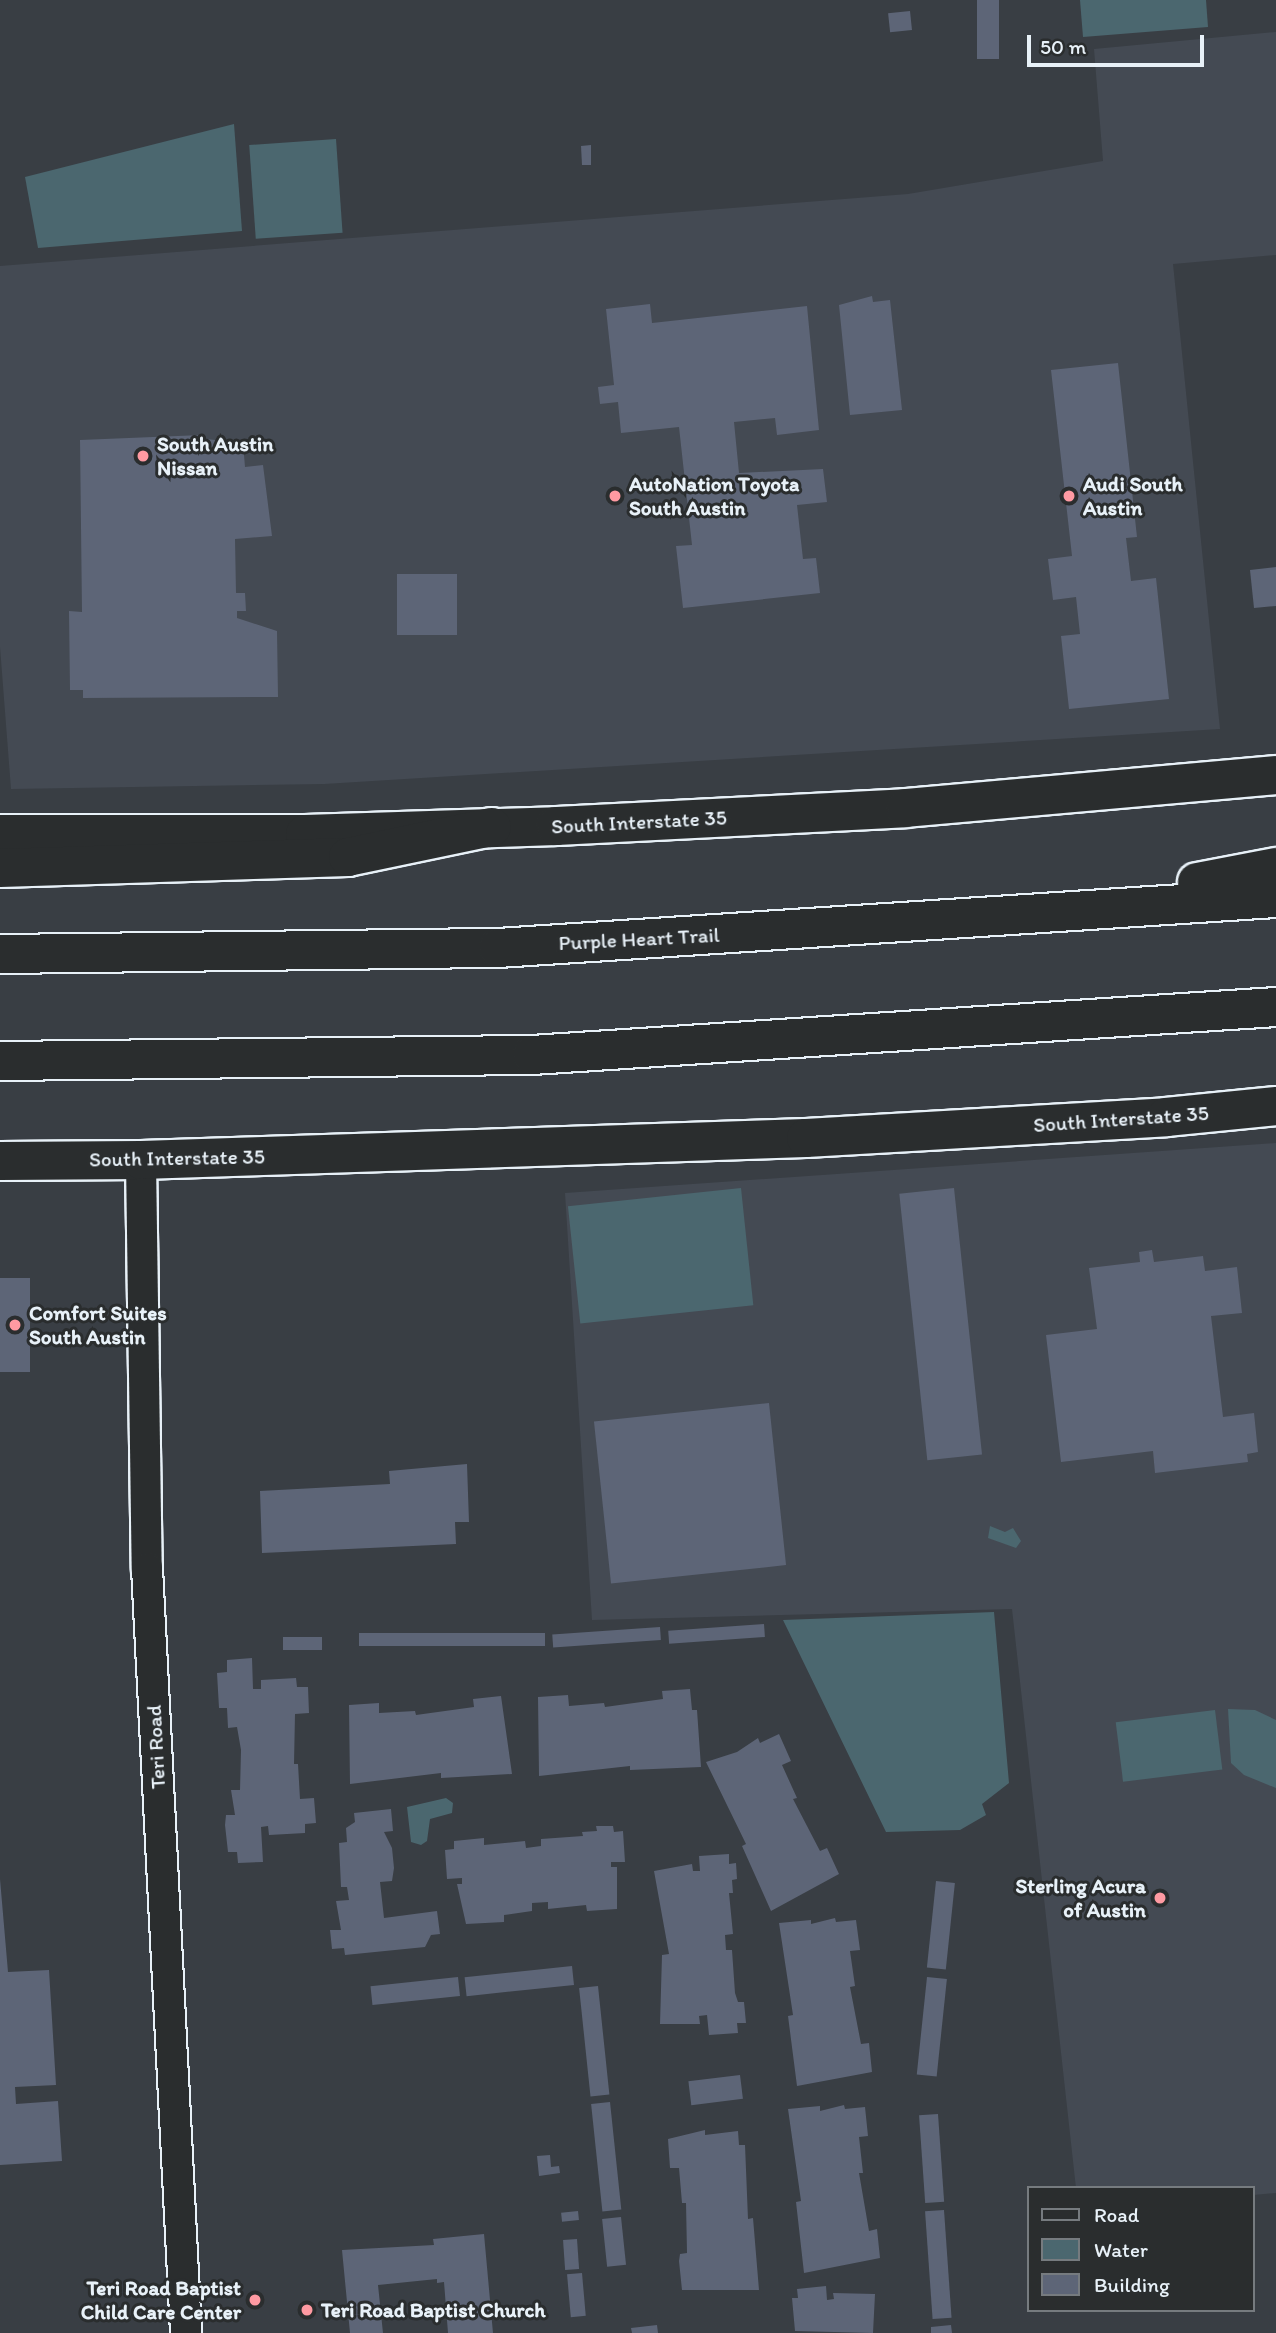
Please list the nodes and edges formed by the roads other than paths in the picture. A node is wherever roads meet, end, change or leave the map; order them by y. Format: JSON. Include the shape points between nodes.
{"nodes":[{"id":1,"x":1276,"y":775,"type":"edge"},
{"id":2,"x":492,"y":828,"type":"junction"},
{"id":3,"x":0,"y":834,"type":"edge"},
{"id":4,"x":1276,"y":867,"type":"edge"},
{"id":5,"x":0,"y":868,"type":"edge"},
{"id":6,"x":1276,"y":898,"type":"edge"},
{"id":7,"x":1009,"y":917,"type":"junction"},
{"id":8,"x":0,"y":954,"type":"edge"},
{"id":9,"x":1276,"y":1007,"type":"edge"},
{"id":10,"x":0,"y":1062,"type":"edge"},
{"id":11,"x":1276,"y":1106,"type":"edge"},
{"id":12,"x":141,"y":1160,"type":"junction"},
{"id":13,"x":0,"y":1161,"type":"edge"},
{"id":14,"x":186,"y":2333,"type":"edge"}],
"edges":[{"from":1,"to":2,"type":"main road","name":"South Interstate 35","via":[[906,808]]},
{"from":2,"to":3,"type":"main road","name":"South Interstate 35","via":[[305,834]]},
{"from":2,"to":5,"type":"main road","via":[[348,857]]},
{"from":4,"to":7,"type":"main road"},
{"from":6,"to":7,"type":"main road","name":"Purple Heart Trail"},
{"from":7,"to":8,"type":"main road","name":"Purple Heart Trail","via":[[498,948]]},
{"from":9,"to":10,"type":"main road","via":[[532,1055]]},
{"from":11,"to":12,"type":"main road","name":"South Interstate 35","via":[[806,1139]]},
{"from":12,"to":13,"type":"main road","name":"South Interstate 35"},
{"from":12,"to":14,"type":"street","name":"Teri Road","via":[[147,1568]]}]}
